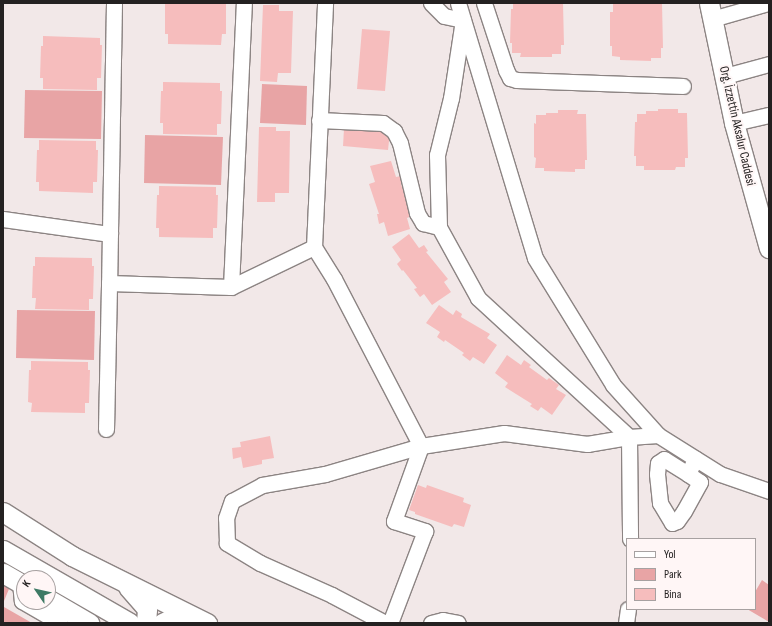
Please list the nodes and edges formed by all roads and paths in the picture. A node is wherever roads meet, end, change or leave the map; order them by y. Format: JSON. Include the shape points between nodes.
{"nodes":[{"id":1,"x":114,"y":3,"type":"edge"},
{"id":2,"x":244,"y":3,"type":"edge"},
{"id":3,"x":325,"y":3,"type":"edge"},
{"id":4,"x":430,"y":3,"type":"edge"},
{"id":5,"x":458,"y":3,"type":"edge"},
{"id":6,"x":484,"y":3,"type":"edge"},
{"id":7,"x":768,"y":3,"type":"edge"},
{"id":8,"x":710,"y":11,"type":"edge"},
{"id":9,"x":463,"y":20,"type":"junction"},
{"id":10,"x":769,"y":64,"type":"edge"},
{"id":11,"x":725,"y":76,"type":"junction"},
{"id":12,"x":683,"y":86,"type":"dead end"},
{"id":13,"x":769,"y":114,"type":"edge"},
{"id":14,"x":319,"y":120,"type":"junction"},
{"id":15,"x":734,"y":123,"type":"junction"},
{"id":16,"x":3,"y":219,"type":"edge"},
{"id":17,"x":439,"y":227,"type":"junction"},
{"id":18,"x":110,"y":234,"type":"junction"},
{"id":19,"x":314,"y":247,"type":"junction"},
{"id":20,"x":769,"y":248,"type":"edge"},
{"id":21,"x":109,"y":283,"type":"junction"},
{"id":22,"x":231,"y":287,"type":"junction"},
{"id":23,"x":106,"y":429,"type":"dead end"},
{"id":24,"x":658,"y":435,"type":"junction"},
{"id":25,"x":629,"y":437,"type":"junction"},
{"id":26,"x":422,"y":446,"type":"junction"},
{"id":27,"x":695,"y":459,"type":"junction"},
{"id":28,"x":688,"y":474,"type":"dead end"},
{"id":29,"x":769,"y":491,"type":"edge"},
{"id":30,"x":3,"y":512,"type":"edge"},
{"id":31,"x":630,"y":538,"type":"edge"},
{"id":32,"x":3,"y":550,"type":"edge"},
{"id":33,"x":3,"y":572,"type":"edge"},
{"id":34,"x":116,"y":579,"type":"junction"},
{"id":35,"x":16,"y":580,"type":"edge"},
{"id":36,"x":56,"y":604,"type":"edge"},
{"id":37,"x":38,"y":610,"type":"edge"},
{"id":38,"x":628,"y":610,"type":"edge"},
{"id":39,"x":146,"y":621,"type":"edge"},
{"id":40,"x":60,"y":623,"type":"edge"},
{"id":41,"x":90,"y":623,"type":"edge"},
{"id":42,"x":192,"y":623,"type":"edge"},
{"id":43,"x":207,"y":623,"type":"edge"},
{"id":44,"x":385,"y":623,"type":"edge"},
{"id":45,"x":390,"y":623,"type":"edge"},
{"id":46,"x":431,"y":623,"type":"edge"},
{"id":47,"x":458,"y":623,"type":"edge"},
{"id":48,"x":626,"y":623,"type":"edge"}],
"edges":[{"from":1,"to":18,"type":"street"},
{"from":2,"to":22,"type":"street"},
{"from":3,"to":14,"type":"street"},
{"from":4,"to":9,"type":"street","via":[[444,16]]},
{"from":5,"to":9,"type":"street"},
{"from":6,"to":12,"type":"street","via":[[510,78]]},
{"from":7,"to":8,"type":"street"},
{"from":8,"to":11,"type":"main road","name":"Org. İzzettin Aksalur Caddesi"},
{"from":9,"to":17,"type":"street","via":[[451,98],[437,155]]},
{"from":9,"to":24,"type":"street","via":[[535,258],[613,385]]},
{"from":10,"to":11,"type":"street"},
{"from":11,"to":15,"type":"main road","name":"Org. İzzettin Aksalur Caddesi"},
{"from":13,"to":15,"type":"street"},
{"from":14,"to":17,"type":"street","via":[[383,123],[394,131],[400,143],[417,213],[423,223]]},
{"from":14,"to":19,"type":"street"},
{"from":15,"to":20,"type":"main road","name":"Org. İzzettin Aksalur Caddesi"},
{"from":16,"to":18,"type":"street"},
{"from":17,"to":25,"type":"street","via":[[478,298]]},
{"from":18,"to":21,"type":"street"},
{"from":19,"to":22,"type":"street"},
{"from":19,"to":26,"type":"street","via":[[334,279]]},
{"from":21,"to":22,"type":"street"},
{"from":21,"to":23,"type":"street"},
{"from":24,"to":25,"type":"street"},
{"from":24,"to":27,"type":"street"},
{"from":25,"to":26,"type":"street","via":[[588,444],[504,433]]},
{"from":25,"to":31,"type":"street"},
{"from":26,"to":44,"type":"street","via":[[325,474],[262,485],[232,501],[226,518],[226,543],[260,563],[332,595]]},
{"from":26,"to":45,"type":"street","via":[[394,521],[425,531]]},
{"from":27,"to":28,"type":"street"},
{"from":27,"to":29,"type":"street","via":[[720,474]]},
{"from":30,"to":34,"type":"main road","via":[[72,556]]},
{"from":32,"to":39,"type":"main road"},
{"from":33,"to":35,"type":"main road"},
{"from":34,"to":39,"type":"main road","via":[[143,602],[147,609]]},
{"from":34,"to":43,"type":"main road"},
{"from":36,"to":41,"type":"main road"},
{"from":37,"to":40,"type":"street"},
{"from":38,"to":48,"type":"street"},
{"from":39,"to":42,"type":"main road","via":[[175,617]]},
{"from":46,"to":47,"type":"street","via":[[443,620]]}]}
